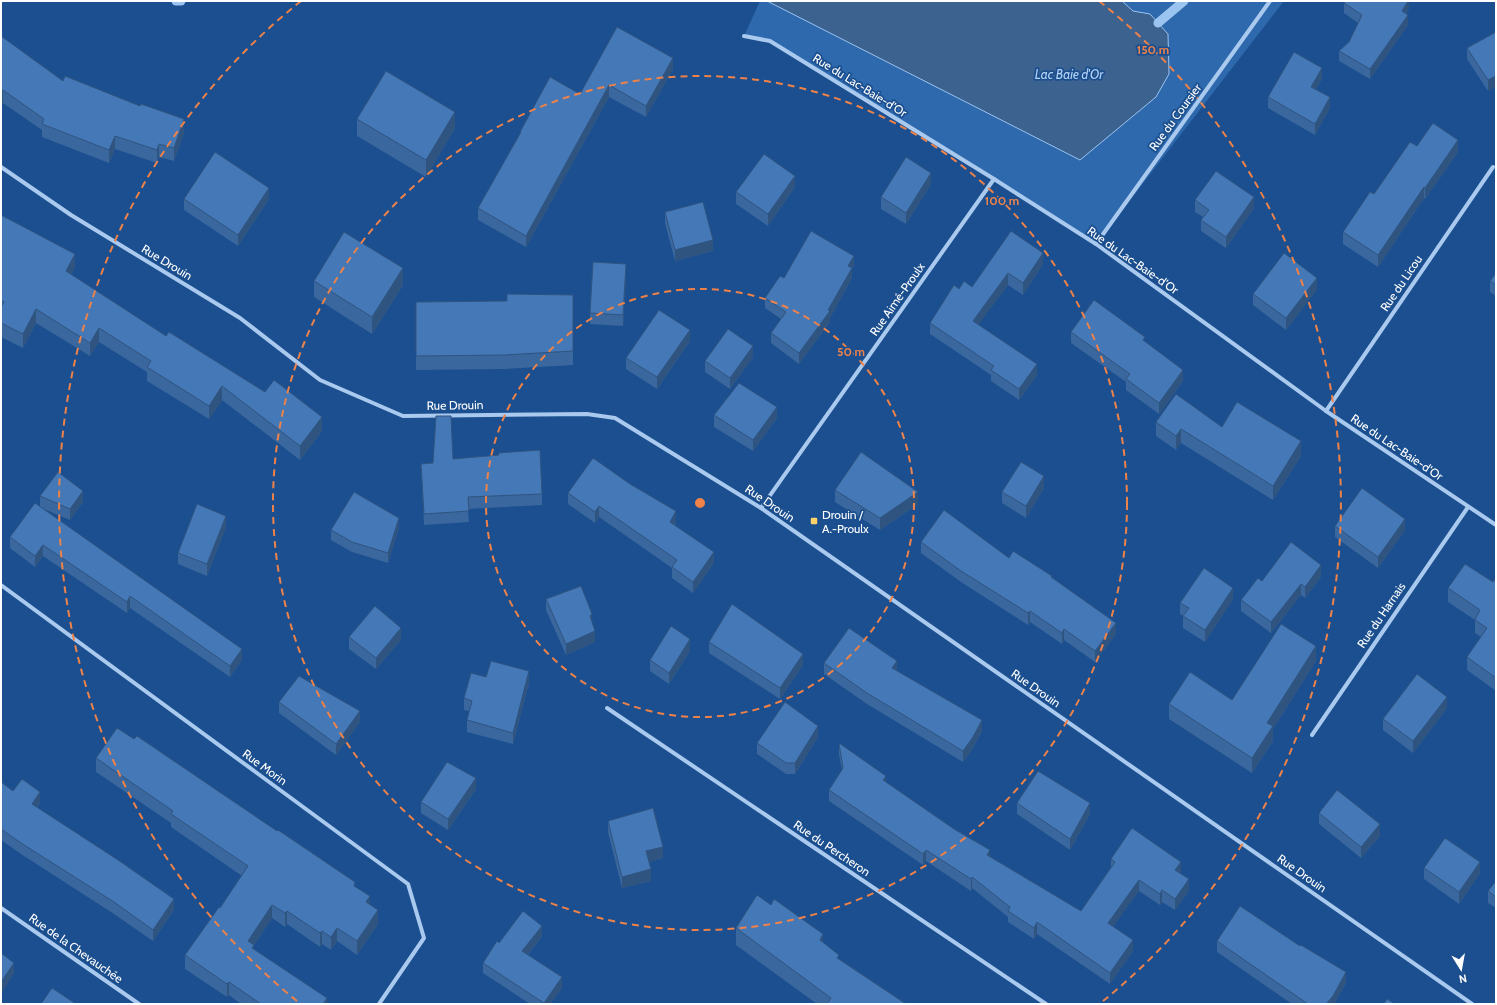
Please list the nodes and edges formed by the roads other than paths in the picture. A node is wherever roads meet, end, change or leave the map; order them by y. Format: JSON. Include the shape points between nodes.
{"nodes":[{"id":1,"x":1270,"y":1,"type":"edge"},
{"id":2,"x":744,"y":36,"type":"dead end"},
{"id":3,"x":1,"y":167,"type":"edge"},
{"id":4,"x":1493,"y":167,"type":"dead end"},
{"id":5,"x":994,"y":179,"type":"junction"},
{"id":6,"x":1096,"y":244,"type":"junction"},
{"id":7,"x":1326,"y":411,"type":"junction"},
{"id":8,"x":1468,"y":507,"type":"junction"},
{"id":9,"x":761,"y":508,"type":"junction"},
{"id":10,"x":1496,"y":525,"type":"edge"},
{"id":11,"x":1,"y":585,"type":"edge"},
{"id":12,"x":607,"y":708,"type":"dead end"},
{"id":13,"x":1312,"y":735,"type":"dead end"},
{"id":14,"x":1,"y":908,"type":"edge"},
{"id":15,"x":139,"y":1004,"type":"edge"},
{"id":16,"x":379,"y":1004,"type":"edge"},
{"id":17,"x":1046,"y":1004,"type":"edge"},
{"id":18,"x":1472,"y":1004,"type":"edge"}],
"edges":[{"from":1,"to":6,"type":"street","name":"Rue du Coursier"},
{"from":2,"to":5,"type":"street","name":"Rue du Lac-Baie-d'Or","via":[[770,41]]},
{"from":3,"to":9,"type":"street","name":"Rue Drouin","via":[[70,215],[240,318],[320,380],[403,416],[587,414],[615,418]]},
{"from":4,"to":7,"type":"street","name":"Rue du Licou"},
{"from":5,"to":6,"type":"street","name":"Rue du Lac-Baie-d'Or"},
{"from":5,"to":9,"type":"street","name":"Rue Aimé-Proulx"},
{"from":6,"to":7,"type":"street","name":"Rue du Lac-Baie-d'Or"},
{"from":7,"to":8,"type":"street","name":"Rue du Lac-Baie-d'Or"},
{"from":8,"to":10,"type":"street","name":"Rue du Lac-Baie-d'Or"},
{"from":8,"to":13,"type":"street","name":"Rue du Harnais"},
{"from":9,"to":18,"type":"street","name":"Rue Drouin"},
{"from":11,"to":16,"type":"street","name":"Rue Morin","via":[[408,884],[424,938]]},
{"from":12,"to":17,"type":"street","name":"Rue du Percheron"},
{"from":14,"to":15,"type":"street","name":"Rue de la Chevauchée"}]}
